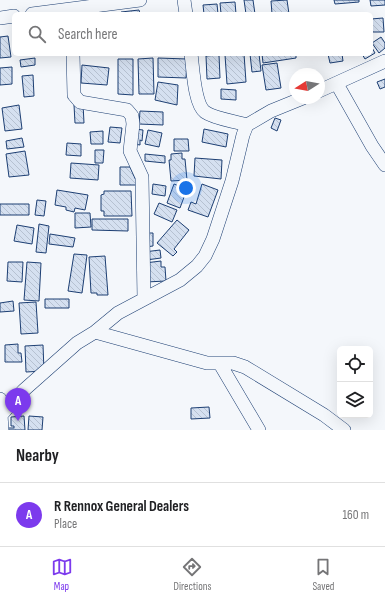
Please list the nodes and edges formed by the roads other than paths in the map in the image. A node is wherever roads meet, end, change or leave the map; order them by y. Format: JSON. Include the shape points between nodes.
{"nodes":[{"id":1,"x":140,"y":0,"type":"edge"},
{"id":2,"x":184,"y":0,"type":"edge"},
{"id":3,"x":86,"y":3,"type":"edge"},
{"id":4,"x":73,"y":11,"type":"edge"},
{"id":5,"x":59,"y":12,"type":"edge"},
{"id":6,"x":186,"y":12,"type":"edge"},
{"id":7,"x":12,"y":16,"type":"edge"},
{"id":8,"x":0,"y":18,"type":"edge"},
{"id":9,"x":73,"y":56,"type":"edge"},
{"id":10,"x":191,"y":56,"type":"edge"},
{"id":11,"x":385,"y":61,"type":"edge"},
{"id":12,"x":337,"y":84,"type":"junction"},
{"id":13,"x":325,"y":89,"type":"edge"},
{"id":14,"x":289,"y":104,"type":"edge"},
{"id":15,"x":247,"y":125,"type":"junction"},
{"id":16,"x":385,"y":165,"type":"edge"},
{"id":17,"x":144,"y":299,"type":"junction"},
{"id":18,"x":95,"y":332,"type":"junction"},
{"id":19,"x":220,"y":364,"type":"junction"},
{"id":20,"x":0,"y":398,"type":"edge"},
{"id":21,"x":1,"y":415,"type":"junction"},
{"id":22,"x":2,"y":430,"type":"edge"},
{"id":23,"x":259,"y":430,"type":"edge"},
{"id":24,"x":344,"y":430,"type":"edge"}],
"edges":[{"from":1,"to":3,"type":"street"},
{"from":2,"to":6,"type":"street"},
{"from":3,"to":4,"type":"street"},
{"from":4,"to":5,"type":"street"},
{"from":7,"to":8,"type":"street"},
{"from":9,"to":17,"type":"street","via":[[76,98],[80,102],[127,110],[132,116],[130,151],[142,177]]},
{"from":10,"to":15,"type":"street","via":[[198,98],[203,110]]},
{"from":11,"to":12,"type":"street"},
{"from":12,"to":13,"type":"street"},
{"from":12,"to":16,"type":"street"},
{"from":14,"to":15,"type":"street"},
{"from":15,"to":17,"type":"street","via":[[232,181],[205,256],[180,280]]},
{"from":17,"to":18,"type":"street","via":[[118,313]]},
{"from":18,"to":19,"type":"street","via":[[207,363]]},
{"from":18,"to":21,"type":"street","via":[[77,343],[30,384]]},
{"from":19,"to":23,"type":"street"},
{"from":19,"to":24,"type":"street","via":[[245,367]]},
{"from":20,"to":21,"type":"street"},
{"from":21,"to":22,"type":"street"}]}
